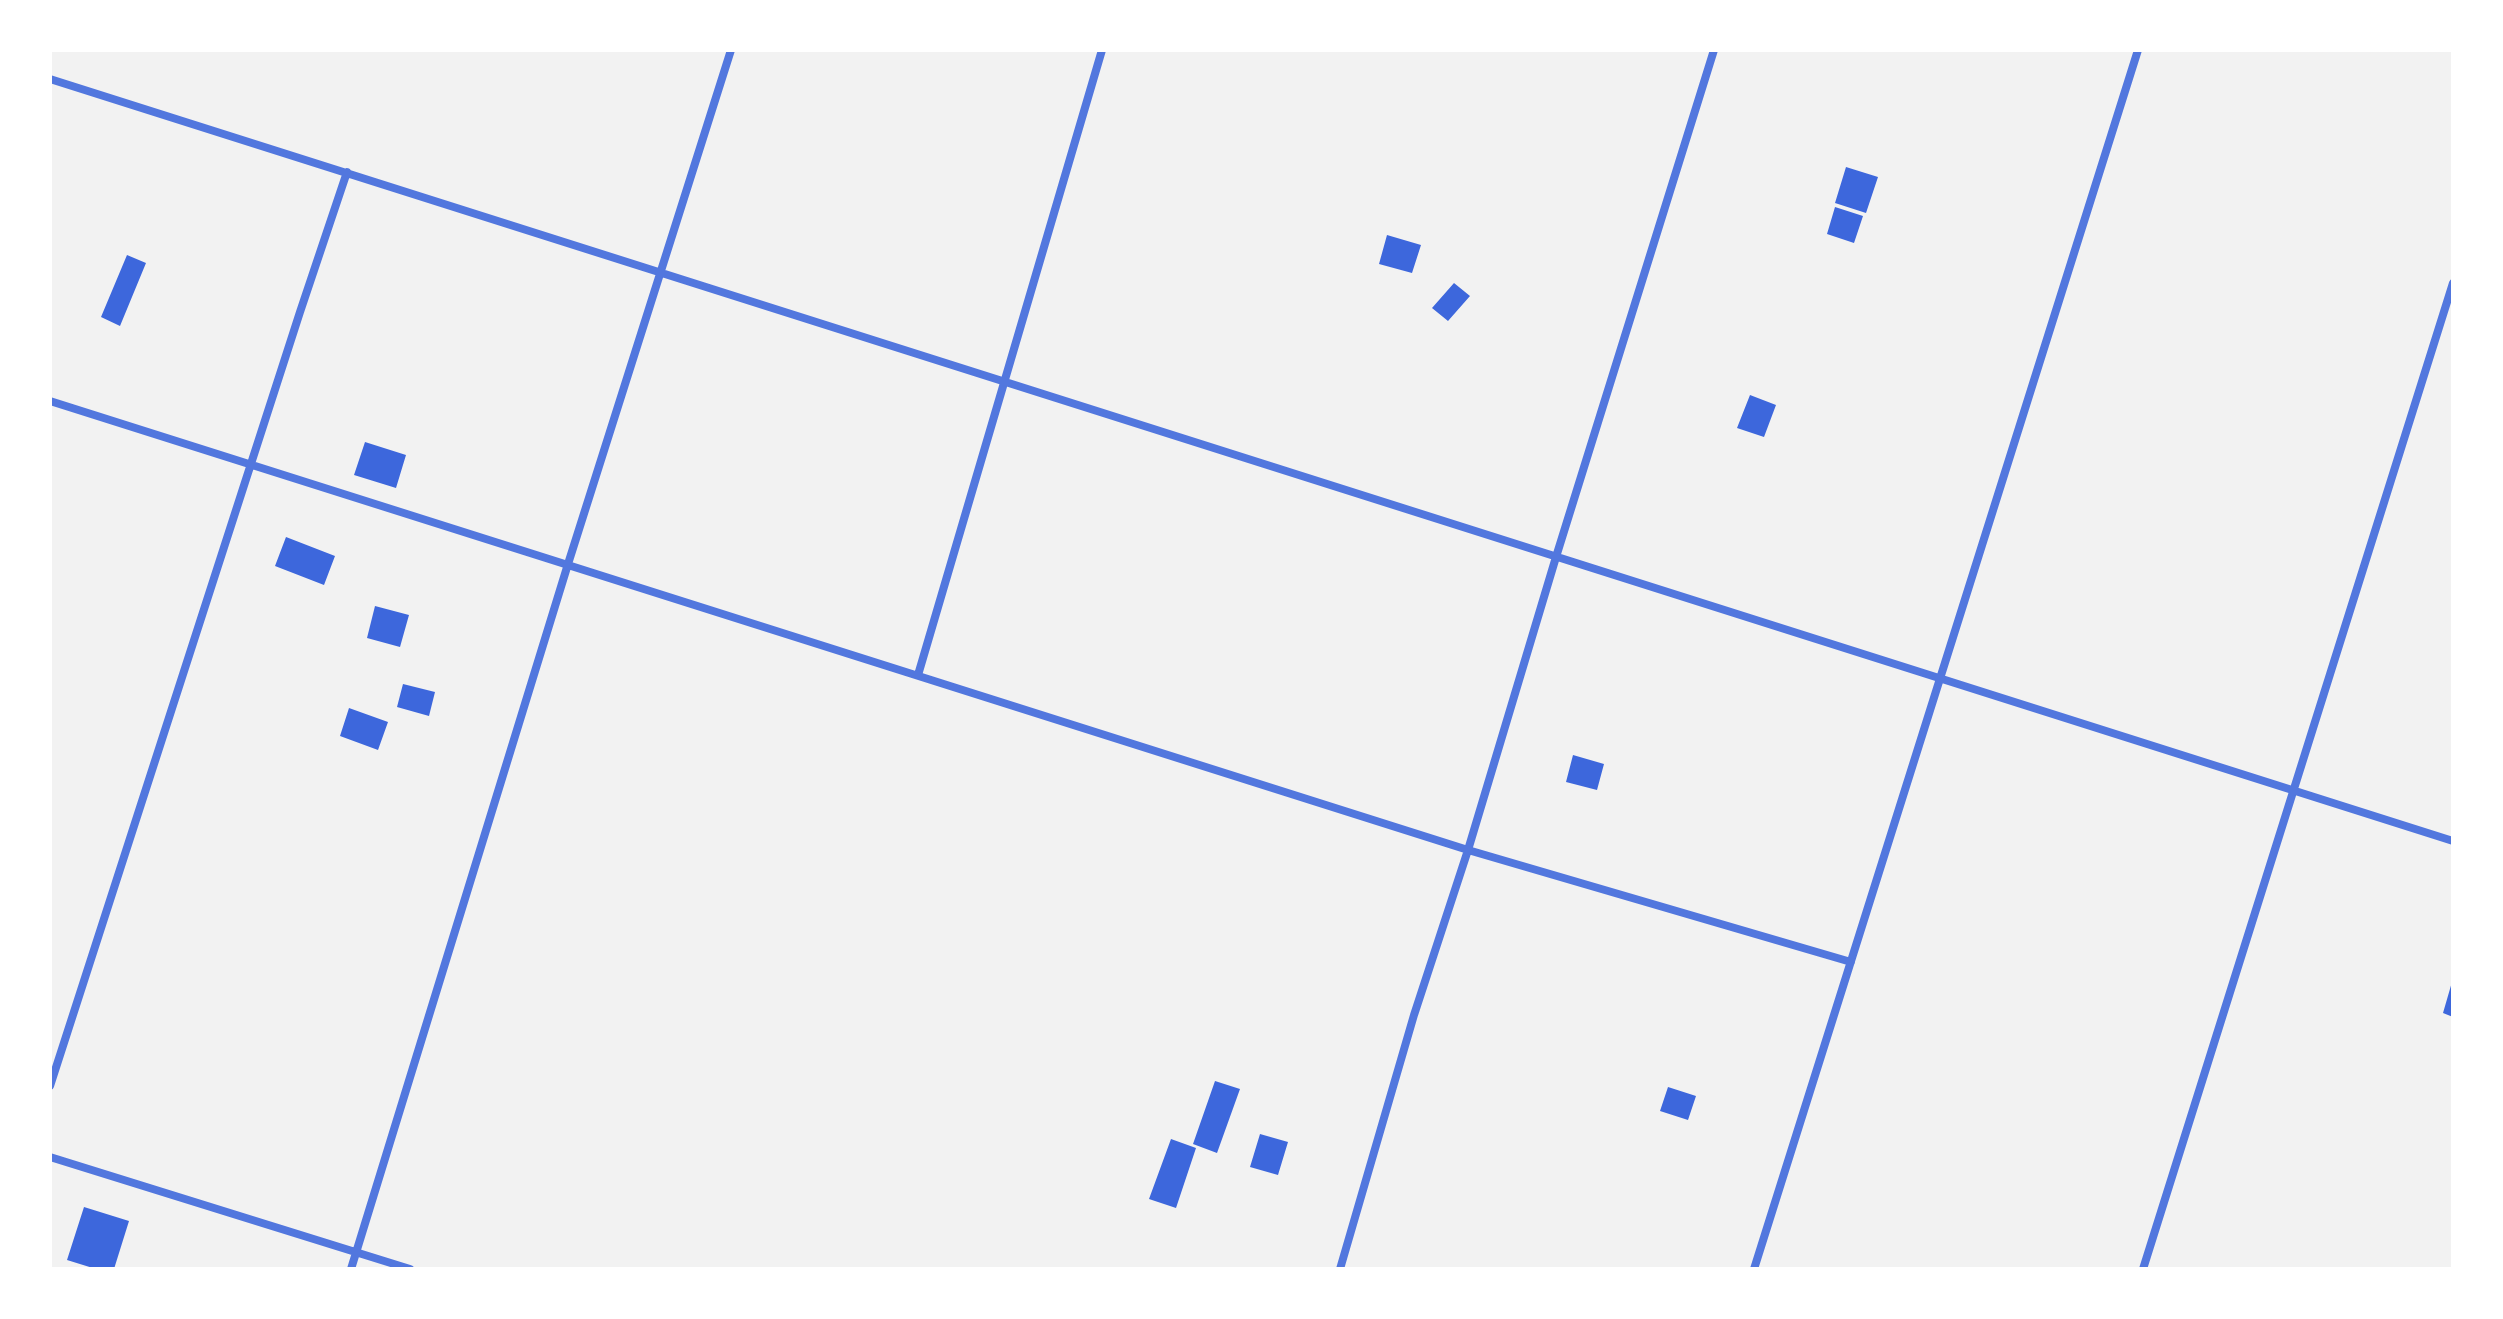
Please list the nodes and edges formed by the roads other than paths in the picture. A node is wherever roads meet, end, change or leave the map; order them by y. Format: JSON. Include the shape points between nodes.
{"nodes":[{"id":1,"x":731,"y":50,"type":"edge"},
{"id":2,"x":1102,"y":50,"type":"edge"},
{"id":3,"x":1714,"y":50,"type":"edge"},
{"id":4,"x":2138,"y":50,"type":"edge"},
{"id":5,"x":50,"y":79,"type":"edge"},
{"id":6,"x":347,"y":172,"type":"junction"},
{"id":7,"x":661,"y":275,"type":"junction"},
{"id":8,"x":2453,"y":283,"type":"edge"},
{"id":9,"x":1002,"y":382,"type":"junction"},
{"id":10,"x":50,"y":401,"type":"edge"},
{"id":11,"x":250,"y":466,"type":"junction"},
{"id":12,"x":1556,"y":557,"type":"junction"},
{"id":13,"x":568,"y":564,"type":"junction"},
{"id":14,"x":918,"y":675,"type":"junction"},
{"id":15,"x":1940,"y":679,"type":"junction"},
{"id":16,"x":2293,"y":790,"type":"junction"},
{"id":17,"x":2453,"y":841,"type":"edge"},
{"id":18,"x":1468,"y":850,"type":"junction"},
{"id":19,"x":1851,"y":962,"type":"junction"},
{"id":20,"x":50,"y":1086,"type":"edge"},
{"id":21,"x":50,"y":1157,"type":"edge"},
{"id":22,"x":356,"y":1252,"type":"junction"},
{"id":23,"x":351,"y":1269,"type":"edge"},
{"id":24,"x":410,"y":1269,"type":"edge"},
{"id":25,"x":1340,"y":1269,"type":"edge"},
{"id":26,"x":1754,"y":1269,"type":"edge"},
{"id":27,"x":2143,"y":1269,"type":"edge"}],
"edges":[{"from":1,"to":7,"type":"street"},
{"from":2,"to":9,"type":"street"},
{"from":3,"to":12,"type":"street"},
{"from":4,"to":15,"type":"street"},
{"from":5,"to":6,"type":"street"},
{"from":6,"to":7,"type":"street"},
{"from":6,"to":11,"type":"street"},
{"from":7,"to":9,"type":"street"},
{"from":7,"to":13,"type":"street"},
{"from":8,"to":16,"type":"street"},
{"from":9,"to":12,"type":"street"},
{"from":9,"to":14,"type":"street"},
{"from":10,"to":11,"type":"street"},
{"from":11,"to":13,"type":"street"},
{"from":11,"to":20,"type":"street"},
{"from":12,"to":15,"type":"street"},
{"from":12,"to":18,"type":"street"},
{"from":13,"to":14,"type":"street"},
{"from":13,"to":22,"type":"street"},
{"from":14,"to":18,"type":"street"},
{"from":15,"to":16,"type":"street"},
{"from":15,"to":19,"type":"street"},
{"from":16,"to":17,"type":"street"},
{"from":16,"to":27,"type":"street"},
{"from":18,"to":19,"type":"street"},
{"from":18,"to":25,"type":"street"},
{"from":19,"to":26,"type":"street"},
{"from":21,"to":22,"type":"street"},
{"from":22,"to":23,"type":"street"},
{"from":22,"to":24,"type":"street"}]}
